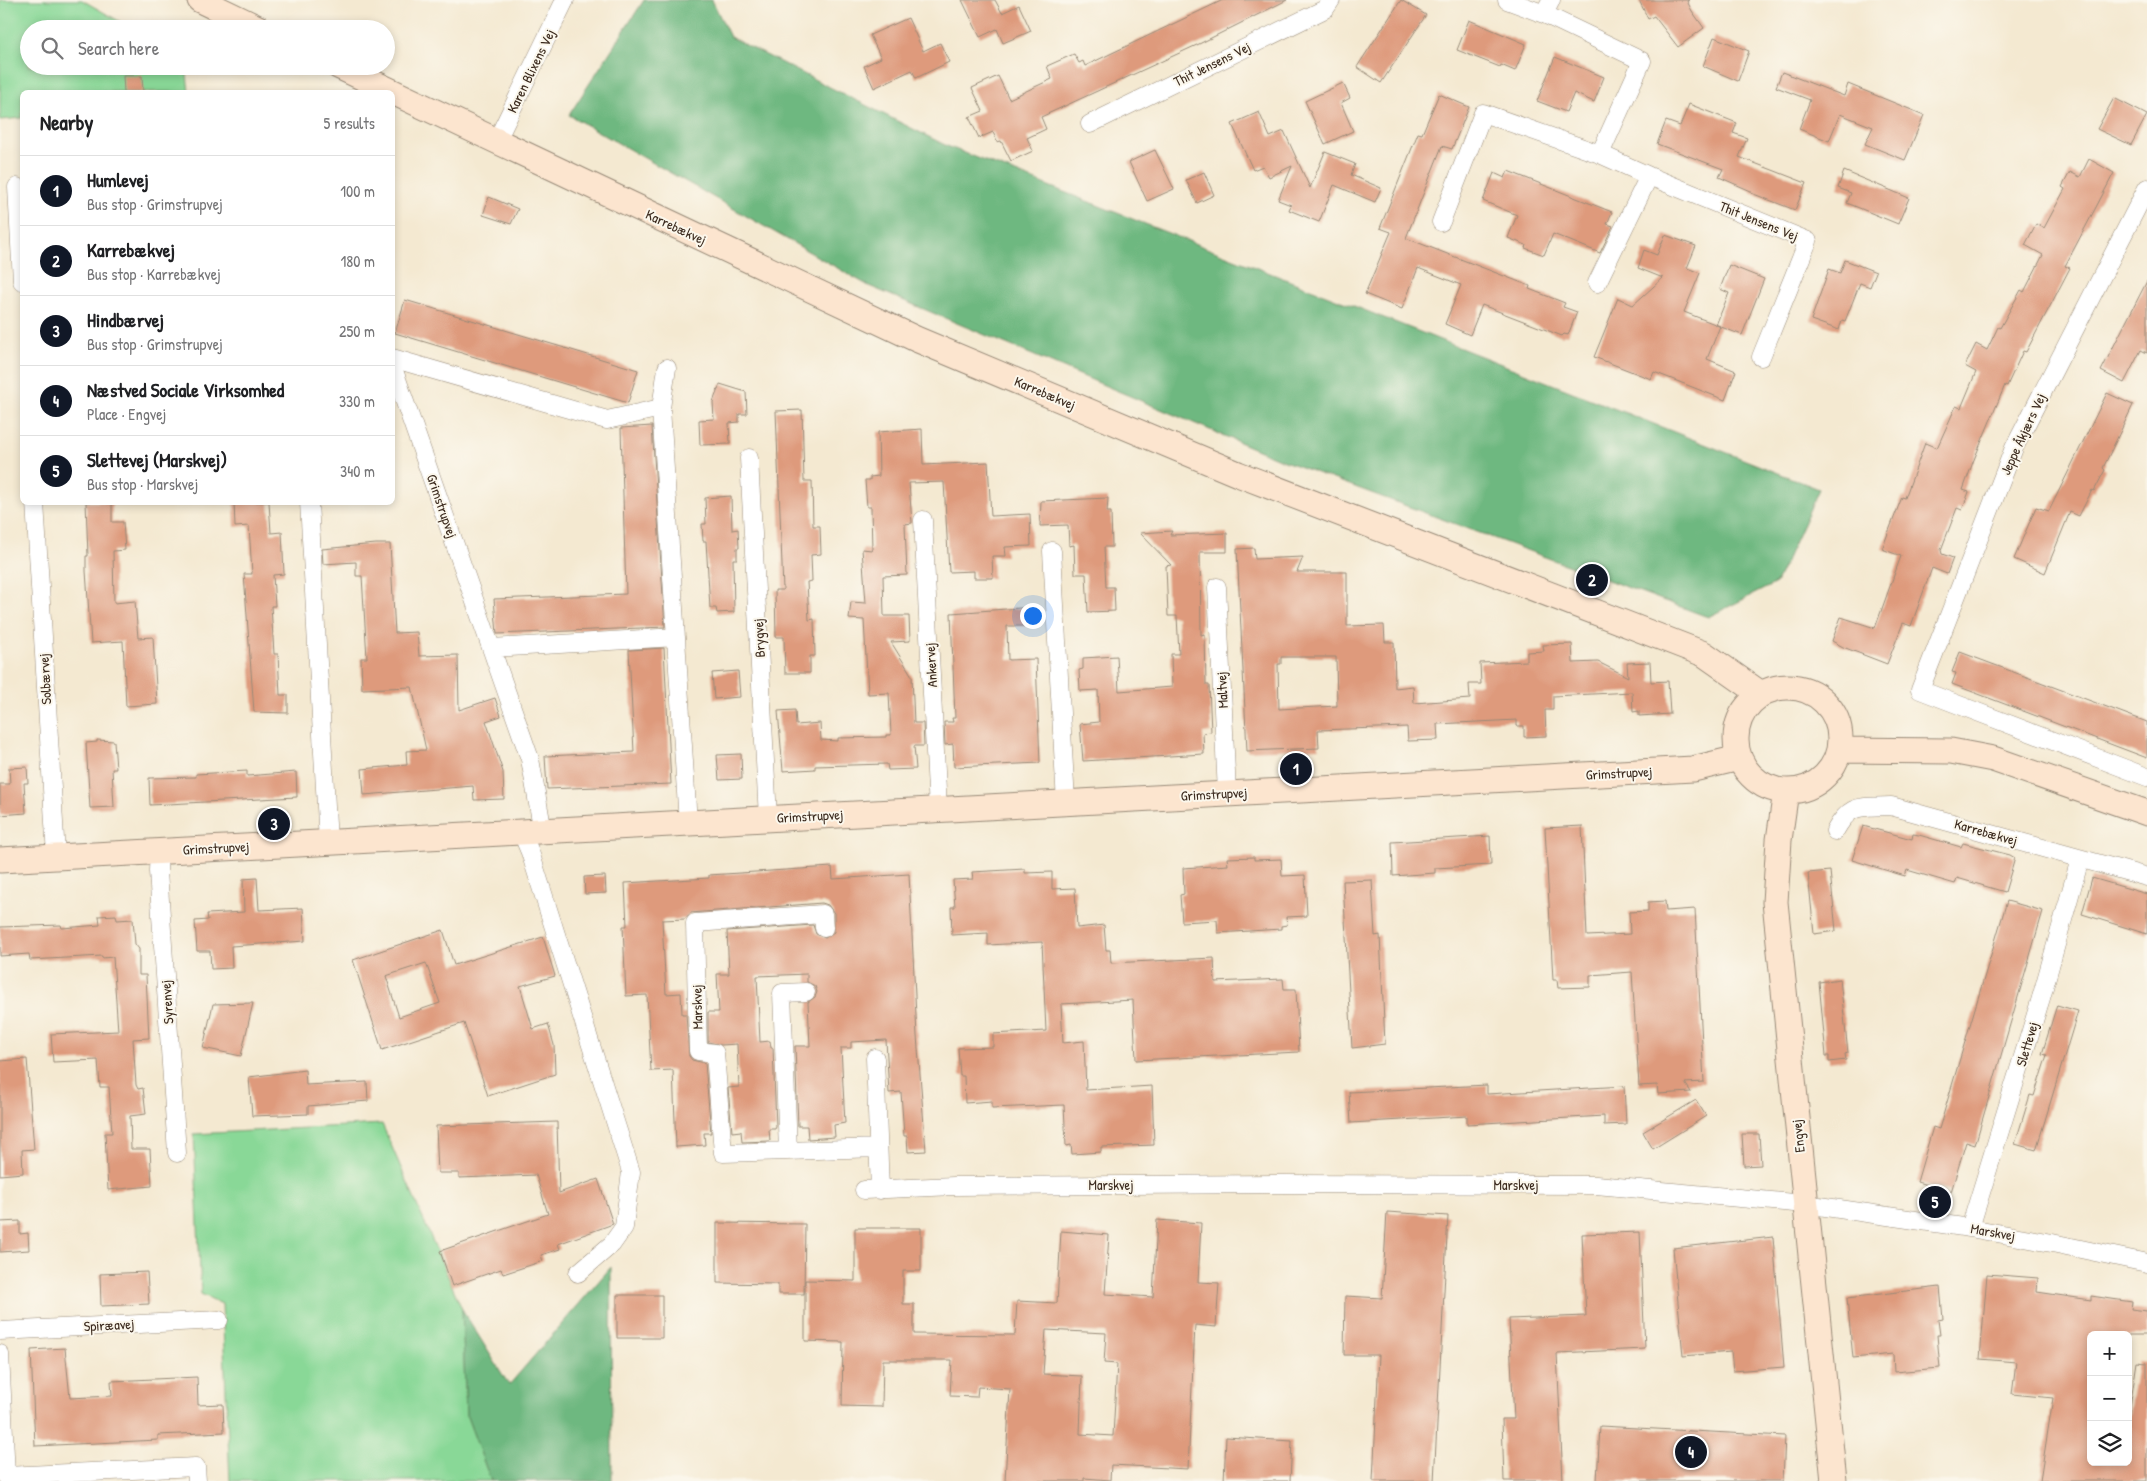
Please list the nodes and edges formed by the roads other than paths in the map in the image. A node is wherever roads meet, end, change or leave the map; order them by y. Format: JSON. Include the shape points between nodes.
{"nodes":[{"id":1,"x":200,"y":0,"type":"edge"},
{"id":2,"x":565,"y":0,"type":"edge"},
{"id":3,"x":1331,"y":0,"type":"edge"},
{"id":4,"x":1507,"y":0,"type":"edge"},
{"id":5,"x":1547,"y":7,"type":"edge"},
{"id":6,"x":241,"y":20,"type":"edge"},
{"id":7,"x":357,"y":75,"type":"edge"},
{"id":8,"x":388,"y":90,"type":"edge"},
{"id":9,"x":395,"y":93,"type":"edge"},
{"id":10,"x":1090,"y":124,"type":"dead end"},
{"id":11,"x":496,"y":142,"type":"junction"},
{"id":12,"x":1600,"y":154,"type":"junction"},
{"id":13,"x":1649,"y":176,"type":"junction"},
{"id":14,"x":17,"y":187,"type":"dead end"},
{"id":15,"x":2147,"y":188,"type":"edge"},
{"id":16,"x":1441,"y":222,"type":"dead end"},
{"id":17,"x":20,"y":243,"type":"edge"},
{"id":18,"x":1597,"y":283,"type":"dead end"},
{"id":19,"x":1761,"y":357,"type":"dead end"},
{"id":20,"x":395,"y":359,"type":"edge"},
{"id":21,"x":667,"y":368,"type":"dead end"},
{"id":22,"x":395,"y":373,"type":"edge"},
{"id":23,"x":661,"y":408,"type":"junction"},
{"id":24,"x":749,"y":458,"type":"dead end"},
{"id":25,"x":35,"y":505,"type":"edge"},
{"id":26,"x":309,"y":505,"type":"edge"},
{"id":27,"x":923,"y":520,"type":"dead end"},
{"id":28,"x":1052,"y":551,"type":"dead end"},
{"id":29,"x":1217,"y":587,"type":"dead end"},
{"id":30,"x":676,"y":636,"type":"junction"},
{"id":31,"x":492,"y":648,"type":"junction"},
{"id":32,"x":1761,"y":694,"type":"junction"},
{"id":33,"x":1839,"y":750,"type":"junction"},
{"id":34,"x":1739,"y":758,"type":"junction"},
{"id":35,"x":2147,"y":777,"type":"edge"},
{"id":36,"x":1786,"y":792,"type":"junction"},
{"id":37,"x":1227,"y":793,"type":"junction"},
{"id":38,"x":1066,"y":802,"type":"junction"},
{"id":39,"x":938,"y":810,"type":"junction"},
{"id":40,"x":2147,"y":813,"type":"edge"},
{"id":41,"x":768,"y":818,"type":"junction"},
{"id":42,"x":688,"y":823,"type":"junction"},
{"id":43,"x":1835,"y":831,"type":"dead end"},
{"id":44,"x":532,"y":832,"type":"junction"},
{"id":45,"x":328,"y":842,"type":"junction"},
{"id":46,"x":159,"y":851,"type":"junction"},
{"id":47,"x":56,"y":856,"type":"junction"},
{"id":48,"x":2080,"y":859,"type":"junction"},
{"id":49,"x":0,"y":860,"type":"edge"},
{"id":50,"x":2147,"y":877,"type":"edge"},
{"id":51,"x":824,"y":928,"type":"dead end"},
{"id":52,"x":806,"y":992,"type":"dead end"},
{"id":53,"x":875,"y":1058,"type":"dead end"},
{"id":54,"x":878,"y":1148,"type":"junction"},
{"id":55,"x":788,"y":1151,"type":"junction"},
{"id":56,"x":177,"y":1153,"type":"dead end"},
{"id":57,"x":1805,"y":1204,"type":"junction"},
{"id":58,"x":1970,"y":1228,"type":"junction"},
{"id":59,"x":2147,"y":1263,"type":"edge"},
{"id":60,"x":578,"y":1272,"type":"dead end"},
{"id":61,"x":219,"y":1320,"type":"dead end"},
{"id":62,"x":0,"y":1331,"type":"edge"},
{"id":63,"x":0,"y":1354,"type":"edge"},
{"id":64,"x":50,"y":1478,"type":"edge"},
{"id":65,"x":197,"y":1481,"type":"edge"},
{"id":66,"x":1834,"y":1481,"type":"edge"}],
"edges":[{"from":1,"to":6,"type":"street"},
{"from":2,"to":11,"type":"street","name":"Karen Blixens Vej"},
{"from":3,"to":10,"type":"street","name":"Thit Jensens Vej","via":[[1325,9]]},
{"from":4,"to":5,"type":"street"},
{"from":5,"to":12,"type":"street","via":[[1642,61]]},
{"from":7,"to":8,"type":"street","name":"Karrebækvej"},
{"from":9,"to":11,"type":"street","name":"Karrebækvej"},
{"from":11,"to":32,"type":"street","name":"Karrebækvej","via":[[916,339],[1238,474],[1704,654]]},
{"from":12,"to":13,"type":"street","name":"Thit Jensens Vej"},
{"from":12,"to":16,"type":"street","name":"Thit Jensens Vej","via":[[1482,113]]},
{"from":13,"to":18,"type":"street"},
{"from":13,"to":19,"type":"street","name":"Thit Jensens Vej","via":[[1808,241]]},
{"from":14,"to":17,"type":"street"},
{"from":15,"to":35,"type":"street","name":"Jeppe Åkjærs Vej","via":[[2014,448],[1920,690]]},
{"from":20,"to":23,"type":"street","via":[[607,420]]},
{"from":21,"to":23,"type":"street"},
{"from":22,"to":31,"type":"street","name":"Grimstrupvej"},
{"from":23,"to":30,"type":"street"},
{"from":24,"to":41,"type":"street","name":"Brygvej"},
{"from":25,"to":47,"type":"street","name":"Solbærvej"},
{"from":26,"to":45,"type":"street"},
{"from":27,"to":39,"type":"street","name":"Ankervej"},
{"from":28,"to":38,"type":"street"},
{"from":29,"to":37,"type":"street","name":"Maltvej"},
{"from":30,"to":31,"type":"street"},
{"from":30,"to":42,"type":"street"},
{"from":31,"to":44,"type":"street","name":"Grimstrupvej","via":[[530,759]]},
{"from":32,"to":33,"type":"street","via":[[1778,687],[1794,687],[1811,692],[1825,702],[1835,716],[1840,732]]},
{"from":32,"to":34,"type":"street","via":[[1741,715],[1736,729]]},
{"from":33,"to":36,"type":"street","via":[[1834,764],[1814,785]]},
{"from":33,"to":40,"type":"street","via":[[1951,751],[1993,759]]},
{"from":34,"to":36,"type":"street","via":[[1757,782]]},
{"from":34,"to":37,"type":"street","name":"Grimstrupvej","via":[[1693,769]]},
{"from":36,"to":57,"type":"street","name":"Engvej","via":[[1775,902]]},
{"from":37,"to":38,"type":"street","name":"Grimstrupvej"},
{"from":38,"to":39,"type":"street","name":"Grimstrupvej"},
{"from":39,"to":41,"type":"street","name":"Grimstrupvej"},
{"from":41,"to":42,"type":"street","name":"Grimstrupvej"},
{"from":42,"to":44,"type":"street","name":"Grimstrupvej"},
{"from":43,"to":48,"type":"street","name":"Karrebækvej","via":[[1844,814],[1857,808],[1891,806]]},
{"from":44,"to":45,"type":"street","name":"Grimstrupvej"},
{"from":44,"to":60,"type":"street","name":"Grimstrupvej","via":[[533,860],[631,1172],[624,1227],[612,1244]]},
{"from":45,"to":46,"type":"street","name":"Grimstrupvej"},
{"from":46,"to":47,"type":"street","name":"Grimstrupvej"},
{"from":46,"to":56,"type":"street","name":"Syrenvej"},
{"from":47,"to":49,"type":"street","name":"Grimstrupvej"},
{"from":48,"to":50,"type":"street","name":"Karrebækvej"},
{"from":48,"to":58,"type":"street","name":"Slettevej"},
{"from":51,"to":55,"type":"street","name":"Marskvej","via":[[823,914],[695,923],[698,1050],[715,1053],[723,1153]]},
{"from":52,"to":55,"type":"street","via":[[782,993]]},
{"from":53,"to":54,"type":"street","name":"Marskvej"},
{"from":54,"to":55,"type":"street","name":"Marskvej"},
{"from":54,"to":57,"type":"street","name":"Marskvej","via":[[872,1190],[954,1186],[1269,1184],[1596,1186]]},
{"from":57,"to":58,"type":"street","name":"Marskvej"},
{"from":57,"to":66,"type":"street","name":"Engvej"},
{"from":58,"to":59,"type":"street","name":"Marskvej"},
{"from":61,"to":62,"type":"street","name":"Spiræavej"},
{"from":63,"to":64,"type":"street","via":[[6,1476]]},
{"from":64,"to":65,"type":"street","via":[[196,1467]]}]}
